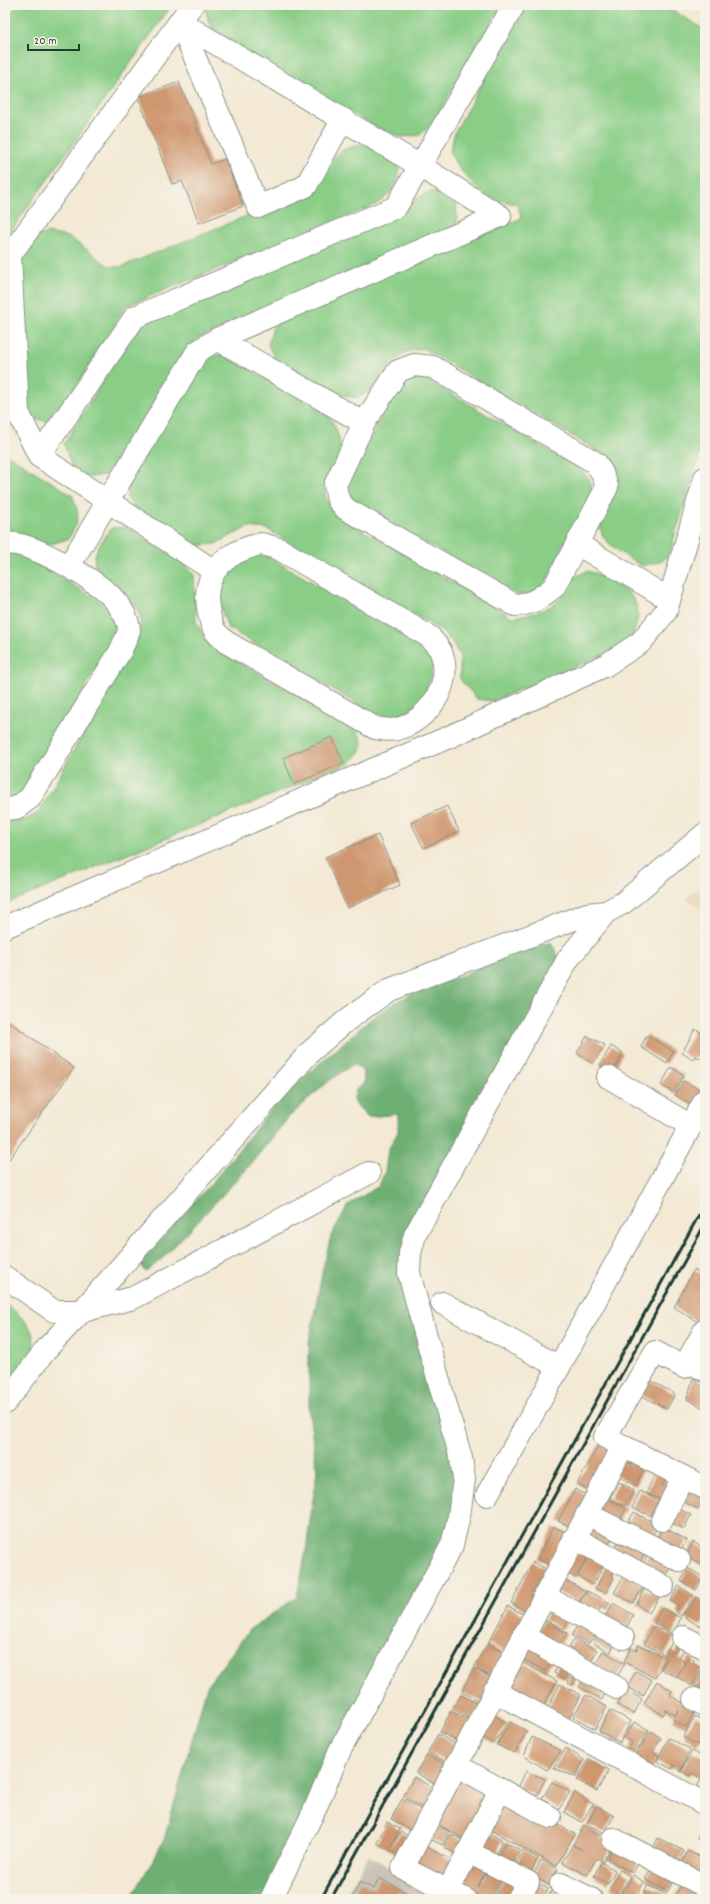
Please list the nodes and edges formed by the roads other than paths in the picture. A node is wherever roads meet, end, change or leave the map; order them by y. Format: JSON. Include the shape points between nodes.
{"nodes":[{"id":1,"x":514,"y":5,"type":"edge"},
{"id":2,"x":186,"y":14,"type":"edge"},
{"id":3,"x":343,"y":120,"type":"junction"},
{"id":4,"x":420,"y":166,"type":"junction"},
{"id":5,"x":217,"y":339,"type":"junction"},
{"id":6,"x":364,"y":423,"type":"junction"},
{"id":7,"x":39,"y":456,"type":"junction"},
{"id":8,"x":705,"y":478,"type":"edge"},
{"id":9,"x":107,"y":501,"type":"junction"},
{"id":10,"x":5,"y":544,"type":"edge"},
{"id":11,"x":577,"y":544,"type":"junction"},
{"id":12,"x":69,"y":566,"type":"junction"},
{"id":13,"x":214,"y":571,"type":"junction"},
{"id":14,"x":669,"y":599,"type":"junction"},
{"id":15,"x":414,"y":722,"type":"junction"},
{"id":16,"x":450,"y":737,"type":"junction"},
{"id":17,"x":5,"y":809,"type":"edge"},
{"id":18,"x":705,"y":834,"type":"edge"},
{"id":19,"x":606,"y":912,"type":"junction"},
{"id":20,"x":9,"y":921,"type":"edge"},
{"id":21,"x":608,"y":1077,"type":"dead end"},
{"id":22,"x":705,"y":1100,"type":"edge"},
{"id":23,"x":691,"y":1126,"type":"junction"},
{"id":24,"x":369,"y":1173,"type":"dead end"},
{"id":25,"x":5,"y":1277,"type":"edge"},
{"id":26,"x":442,"y":1302,"type":"dead end"},
{"id":27,"x":82,"y":1311,"type":"junction"},
{"id":28,"x":705,"y":1330,"type":"edge"},
{"id":29,"x":696,"y":1366,"type":"edge"},
{"id":30,"x":559,"y":1367,"type":"junction"},
{"id":31,"x":5,"y":1403,"type":"edge"},
{"id":32,"x":623,"y":1446,"type":"junction"},
{"id":33,"x":684,"y":1477,"type":"junction"},
{"id":34,"x":705,"y":1488,"type":"edge"},
{"id":35,"x":486,"y":1495,"type":"dead end"},
{"id":36,"x":587,"y":1514,"type":"junction"},
{"id":37,"x":662,"y":1520,"type":"dead end"},
{"id":38,"x":574,"y":1538,"type":"junction"},
{"id":39,"x":679,"y":1560,"type":"dead end"},
{"id":40,"x":663,"y":1586,"type":"dead end"},
{"id":41,"x":544,"y":1596,"type":"junction"},
{"id":42,"x":523,"y":1636,"type":"junction"},
{"id":43,"x":683,"y":1637,"type":"dead end"},
{"id":44,"x":623,"y":1638,"type":"dead end"},
{"id":45,"x":705,"y":1648,"type":"edge"},
{"id":46,"x":617,"y":1688,"type":"dead end"},
{"id":47,"x":494,"y":1691,"type":"junction"},
{"id":48,"x":456,"y":1765,"type":"junction"},
{"id":49,"x":500,"y":1790,"type":"junction"},
{"id":50,"x":705,"y":1804,"type":"edge"},
{"id":51,"x":550,"y":1818,"type":"dead end"},
{"id":52,"x":612,"y":1839,"type":"dead end"},
{"id":53,"x":468,"y":1852,"type":"junction"},
{"id":54,"x":561,"y":1884,"type":"dead end"},
{"id":55,"x":705,"y":1886,"type":"edge"},
{"id":56,"x":456,"y":1895,"type":"edge"},
{"id":57,"x":271,"y":1899,"type":"edge"},
{"id":58,"x":518,"y":1899,"type":"edge"},
{"id":59,"x":592,"y":1899,"type":"edge"}],
"edges":[{"from":1,"to":4,"type":"street"},
{"from":2,"to":3,"type":"street"},
{"from":2,"to":3,"type":"street","via":[[258,208],[306,186]]},
{"from":2,"to":7,"type":"street","via":[[10,255],[18,412]]},
{"from":3,"to":4,"type":"street"},
{"from":4,"to":5,"type":"street","via":[[500,216]]},
{"from":4,"to":7,"type":"street","via":[[396,207],[134,317]]},
{"from":5,"to":6,"type":"street"},
{"from":5,"to":9,"type":"street","via":[[196,352]]},
{"from":6,"to":11,"type":"street","via":[[398,372],[414,365],[433,367],[596,463],[607,487]]},
{"from":6,"to":11,"type":"street","via":[[335,485],[338,500],[346,509],[515,605],[528,604],[541,598],[554,587]]},
{"from":7,"to":9,"type":"street"},
{"from":8,"to":14,"type":"street"},
{"from":9,"to":12,"type":"street"},
{"from":9,"to":13,"type":"street"},
{"from":10,"to":12,"type":"street","via":[[12,543],[33,550]]},
{"from":11,"to":14,"type":"street"},
{"from":12,"to":17,"type":"street","via":[[111,596],[124,613],[129,630],[121,650],[30,798],[16,808]]},
{"from":13,"to":15,"type":"street","via":[[206,595],[208,607],[214,630],[226,642],[375,728],[396,729]]},
{"from":13,"to":15,"type":"street","via":[[246,547],[262,544],[274,548],[430,637],[441,652],[444,670],[441,688],[434,704]]},
{"from":14,"to":16,"type":"street","via":[[666,611],[640,642],[606,665]]},
{"from":15,"to":16,"type":"street"},
{"from":16,"to":20,"type":"street"},
{"from":18,"to":19,"type":"street","via":[[623,903]]},
{"from":19,"to":27,"type":"street","via":[[587,914],[390,990],[347,1020],[310,1052]]},
{"from":19,"to":57,"type":"street","via":[[568,958],[415,1236],[410,1253],[410,1273],[461,1458],[464,1479],[460,1516],[452,1545],[340,1750],[315,1809]]},
{"from":21,"to":23,"type":"street"},
{"from":22,"to":23,"type":"street"},
{"from":23,"to":30,"type":"street"},
{"from":24,"to":27,"type":"street","via":[[133,1298]]},
{"from":25,"to":27,"type":"street","via":[[54,1311]]},
{"from":26,"to":30,"type":"street"},
{"from":27,"to":31,"type":"street","via":[[48,1347]]},
{"from":28,"to":29,"type":"street"},
{"from":29,"to":32,"type":"street","via":[[684,1367],[655,1352],[605,1437]]},
{"from":30,"to":35,"type":"street"},
{"from":32,"to":33,"type":"street"},
{"from":32,"to":36,"type":"street"},
{"from":33,"to":34,"type":"street"},
{"from":33,"to":37,"type":"street"},
{"from":36,"to":38,"type":"street"},
{"from":36,"to":39,"type":"street"},
{"from":38,"to":40,"type":"street"},
{"from":38,"to":41,"type":"street"},
{"from":41,"to":42,"type":"street"},
{"from":41,"to":44,"type":"street"},
{"from":42,"to":46,"type":"street"},
{"from":42,"to":47,"type":"street"},
{"from":43,"to":45,"type":"street"},
{"from":47,"to":48,"type":"street"},
{"from":47,"to":50,"type":"street"},
{"from":48,"to":49,"type":"street"},
{"from":48,"to":56,"type":"street","via":[[403,1868]]},
{"from":49,"to":51,"type":"street"},
{"from":49,"to":53,"type":"street"},
{"from":52,"to":55,"type":"street"},
{"from":53,"to":56,"type":"street"},
{"from":53,"to":58,"type":"street","via":[[528,1882]]},
{"from":54,"to":59,"type":"street"}]}
